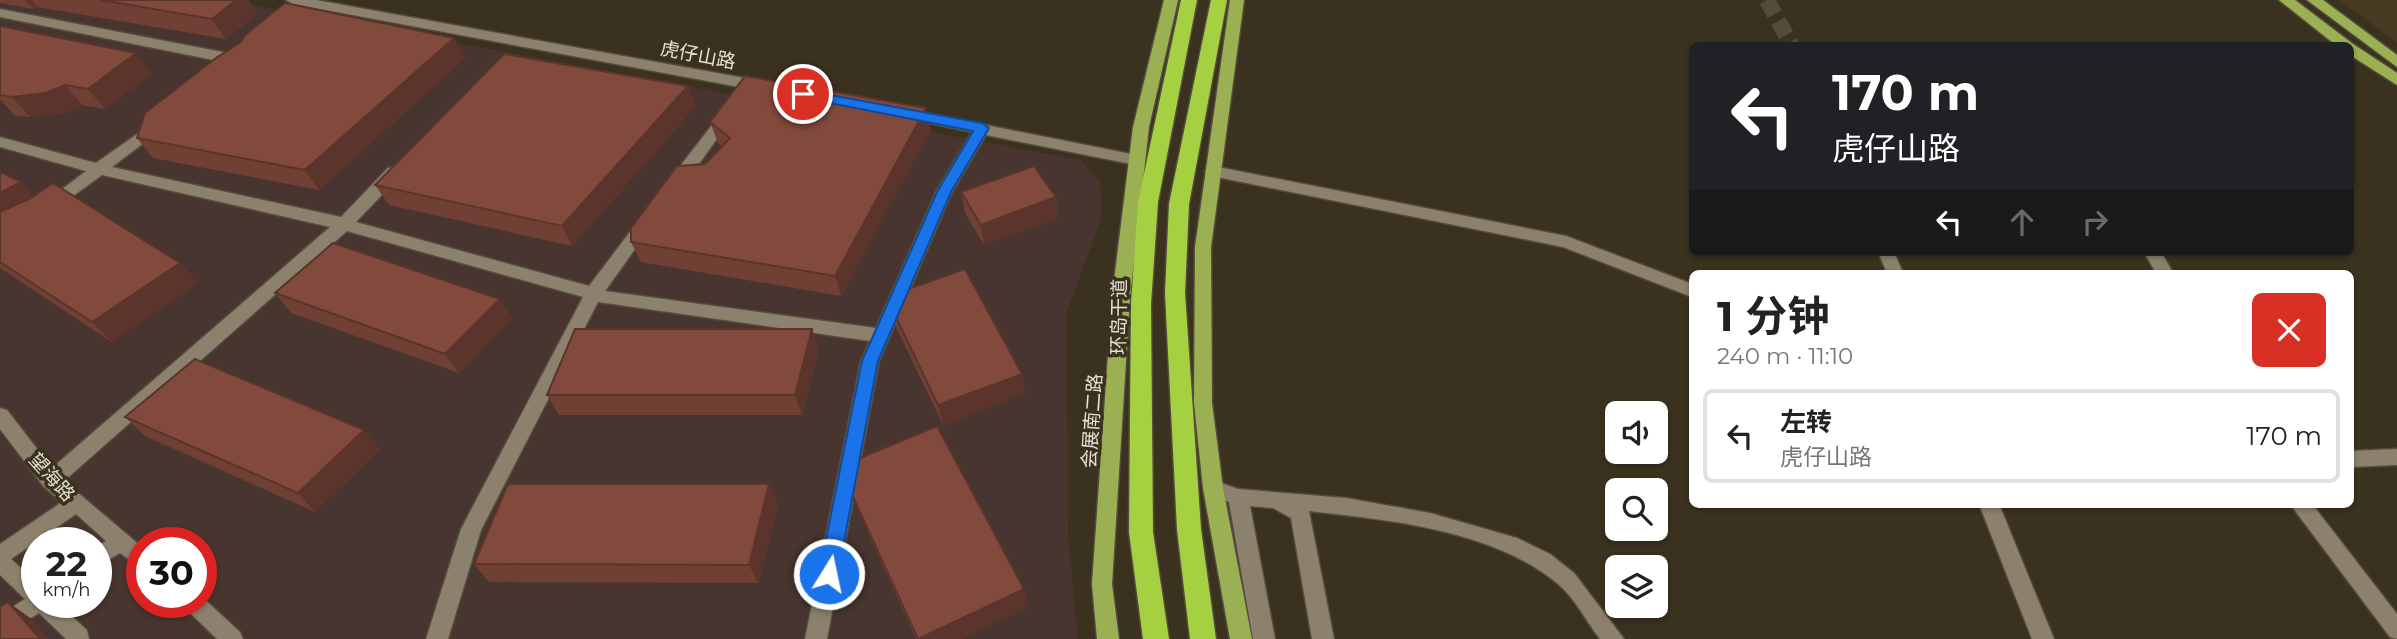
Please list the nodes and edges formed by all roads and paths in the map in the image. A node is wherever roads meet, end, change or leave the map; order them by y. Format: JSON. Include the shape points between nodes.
{"nodes":[{"id":1,"x":293,"y":0,"type":"edge"},
{"id":2,"x":1171,"y":0,"type":"edge"},
{"id":3,"x":1189,"y":0,"type":"edge"},
{"id":4,"x":1219,"y":0,"type":"edge"},
{"id":5,"x":1237,"y":0,"type":"edge"},
{"id":6,"x":2286,"y":0,"type":"edge"},
{"id":7,"x":2314,"y":0,"type":"edge"},
{"id":8,"x":310,"y":3,"type":"junction"},
{"id":9,"x":0,"y":13,"type":"edge"},
{"id":10,"x":289,"y":19,"type":"edge"},
{"id":11,"x":522,"y":41,"type":"junction"},
{"id":12,"x":2342,"y":42,"type":"edge"},
{"id":13,"x":2354,"y":50,"type":"edge"},
{"id":14,"x":504,"y":61,"type":"edge"},
{"id":15,"x":2397,"y":62,"type":"edge"},
{"id":16,"x":217,"y":77,"type":"edge"},
{"id":17,"x":2397,"y":80,"type":"edge"},
{"id":18,"x":750,"y":84,"type":"junction"},
{"id":19,"x":777,"y":89,"type":"edge"},
{"id":20,"x":175,"y":111,"type":"edge"},
{"id":21,"x":897,"y":112,"type":"edge"},
{"id":22,"x":982,"y":128,"type":"junction"},
{"id":23,"x":0,"y":142,"type":"edge"},
{"id":24,"x":410,"y":156,"type":"edge"},
{"id":25,"x":1136,"y":160,"type":"junction"},
{"id":26,"x":101,"y":170,"type":"junction"},
{"id":27,"x":1213,"y":170,"type":"junction"},
{"id":28,"x":43,"y":212,"type":"edge"},
{"id":29,"x":344,"y":224,"type":"junction"},
{"id":30,"x":1689,"y":290,"type":"edge"},
{"id":31,"x":593,"y":294,"type":"junction"},
{"id":32,"x":883,"y":336,"type":"junction"},
{"id":33,"x":0,"y":415,"type":"edge"},
{"id":34,"x":2397,"y":457,"type":"edge"},
{"id":35,"x":2354,"y":459,"type":"edge"},
{"id":36,"x":51,"y":481,"type":"junction"},
{"id":37,"x":1213,"y":488,"type":"junction"},
{"id":38,"x":1238,"y":497,"type":"junction"},
{"id":39,"x":1276,"y":500,"type":"junction"},
{"id":40,"x":75,"y":504,"type":"junction"},
{"id":41,"x":1991,"y":508,"type":"edge"},
{"id":42,"x":2303,"y":508,"type":"edge"},
{"id":43,"x":120,"y":542,"type":"junction"},
{"id":44,"x":112,"y":547,"type":"edge"},
{"id":45,"x":126,"y":547,"type":"edge"},
{"id":46,"x":0,"y":555,"type":"edge"},
{"id":47,"x":0,"y":562,"type":"edge"},
{"id":48,"x":21,"y":582,"type":"edge"},
{"id":49,"x":1199,"y":609,"type":"junction"},
{"id":50,"x":21,"y":614,"type":"edge"},
{"id":51,"x":58,"y":618,"type":"edge"},
{"id":52,"x":209,"y":618,"type":"edge"},
{"id":53,"x":0,"y":627,"type":"edge"},
{"id":54,"x":2397,"y":630,"type":"edge"},
{"id":55,"x":1153,"y":633,"type":"edge"},
{"id":56,"x":79,"y":637,"type":"edge"},
{"id":57,"x":232,"y":639,"type":"edge"},
{"id":58,"x":437,"y":639,"type":"edge"},
{"id":59,"x":816,"y":639,"type":"edge"},
{"id":60,"x":1108,"y":639,"type":"edge"},
{"id":61,"x":1203,"y":639,"type":"edge"},
{"id":62,"x":1211,"y":639,"type":"edge"},
{"id":63,"x":1241,"y":639,"type":"edge"},
{"id":64,"x":1264,"y":639,"type":"edge"},
{"id":65,"x":1323,"y":639,"type":"edge"},
{"id":66,"x":1613,"y":639,"type":"edge"},
{"id":67,"x":2043,"y":639,"type":"edge"}],
"edges":[{"from":1,"to":8,"type":"street","name":"虎仔山路"},
{"from":2,"to":25,"type":"main road","name":"会展南二路"},
{"from":3,"to":55,"type":"highway","name":"环岛干道","via":[[1149,202],[1141,304],[1142,532]]},
{"from":4,"to":49,"type":"highway","via":[[1179,204],[1175,293],[1189,529]]},
{"from":5,"to":27,"type":"main road"},
{"from":6,"to":12,"type":"main road"},
{"from":7,"to":15,"type":"main road"},
{"from":8,"to":10,"type":"street"},
{"from":8,"to":11,"type":"street","name":"虎仔山路"},
{"from":9,"to":16,"type":"street","via":[[243,56]]},
{"from":11,"to":14,"type":"street"},
{"from":11,"to":18,"type":"street","name":"虎仔山路"},
{"from":13,"to":17,"type":"main road"},
{"from":18,"to":19,"type":"street","name":"虎仔山路"},
{"from":18,"to":31,"type":"street"},
{"from":20,"to":26,"type":"street"},
{"from":21,"to":22,"type":"street"},
{"from":22,"to":25,"type":"street"},
{"from":22,"to":32,"type":"street","via":[[944,192]]},
{"from":23,"to":26,"type":"street"},
{"from":24,"to":29,"type":"street"},
{"from":25,"to":60,"type":"main road","name":"会展南二路","via":[[1121,297],[1102,584]]},
{"from":26,"to":28,"type":"street"},
{"from":26,"to":29,"type":"street"},
{"from":27,"to":30,"type":"street","via":[[1566,242]]},
{"from":27,"to":37,"type":"main road","via":[[1203,247],[1203,402]]},
{"from":29,"to":31,"type":"street"},
{"from":29,"to":36,"type":"street"},
{"from":31,"to":32,"type":"street"},
{"from":31,"to":58,"type":"street","via":[[471,529]]},
{"from":32,"to":59,"type":"street","via":[[870,361]]},
{"from":33,"to":36,"type":"street","name":"望海路"},
{"from":34,"to":35,"type":"street"},
{"from":36,"to":40,"type":"street","name":"望海路"},
{"from":37,"to":38,"type":"street"},
{"from":37,"to":63,"type":"main road"},
{"from":38,"to":39,"type":"street"},
{"from":38,"to":64,"type":"street"},
{"from":39,"to":65,"type":"street","via":[[1300,513]]},
{"from":39,"to":66,"type":"street","via":[[1339,504],[1462,529],[1521,548],[1567,579]]},
{"from":40,"to":43,"type":"street","name":"望海路"},
{"from":40,"to":46,"type":"street"},
{"from":41,"to":67,"type":"street"},
{"from":42,"to":54,"type":"street"},
{"from":43,"to":44,"type":"street"},
{"from":43,"to":45,"type":"street","name":"望海路"},
{"from":47,"to":48,"type":"street"},
{"from":49,"to":61,"type":"highway"},
{"from":49,"to":62,"type":"highway"},
{"from":50,"to":53,"type":"street"},
{"from":51,"to":56,"type":"street"},
{"from":52,"to":57,"type":"street"}]}
